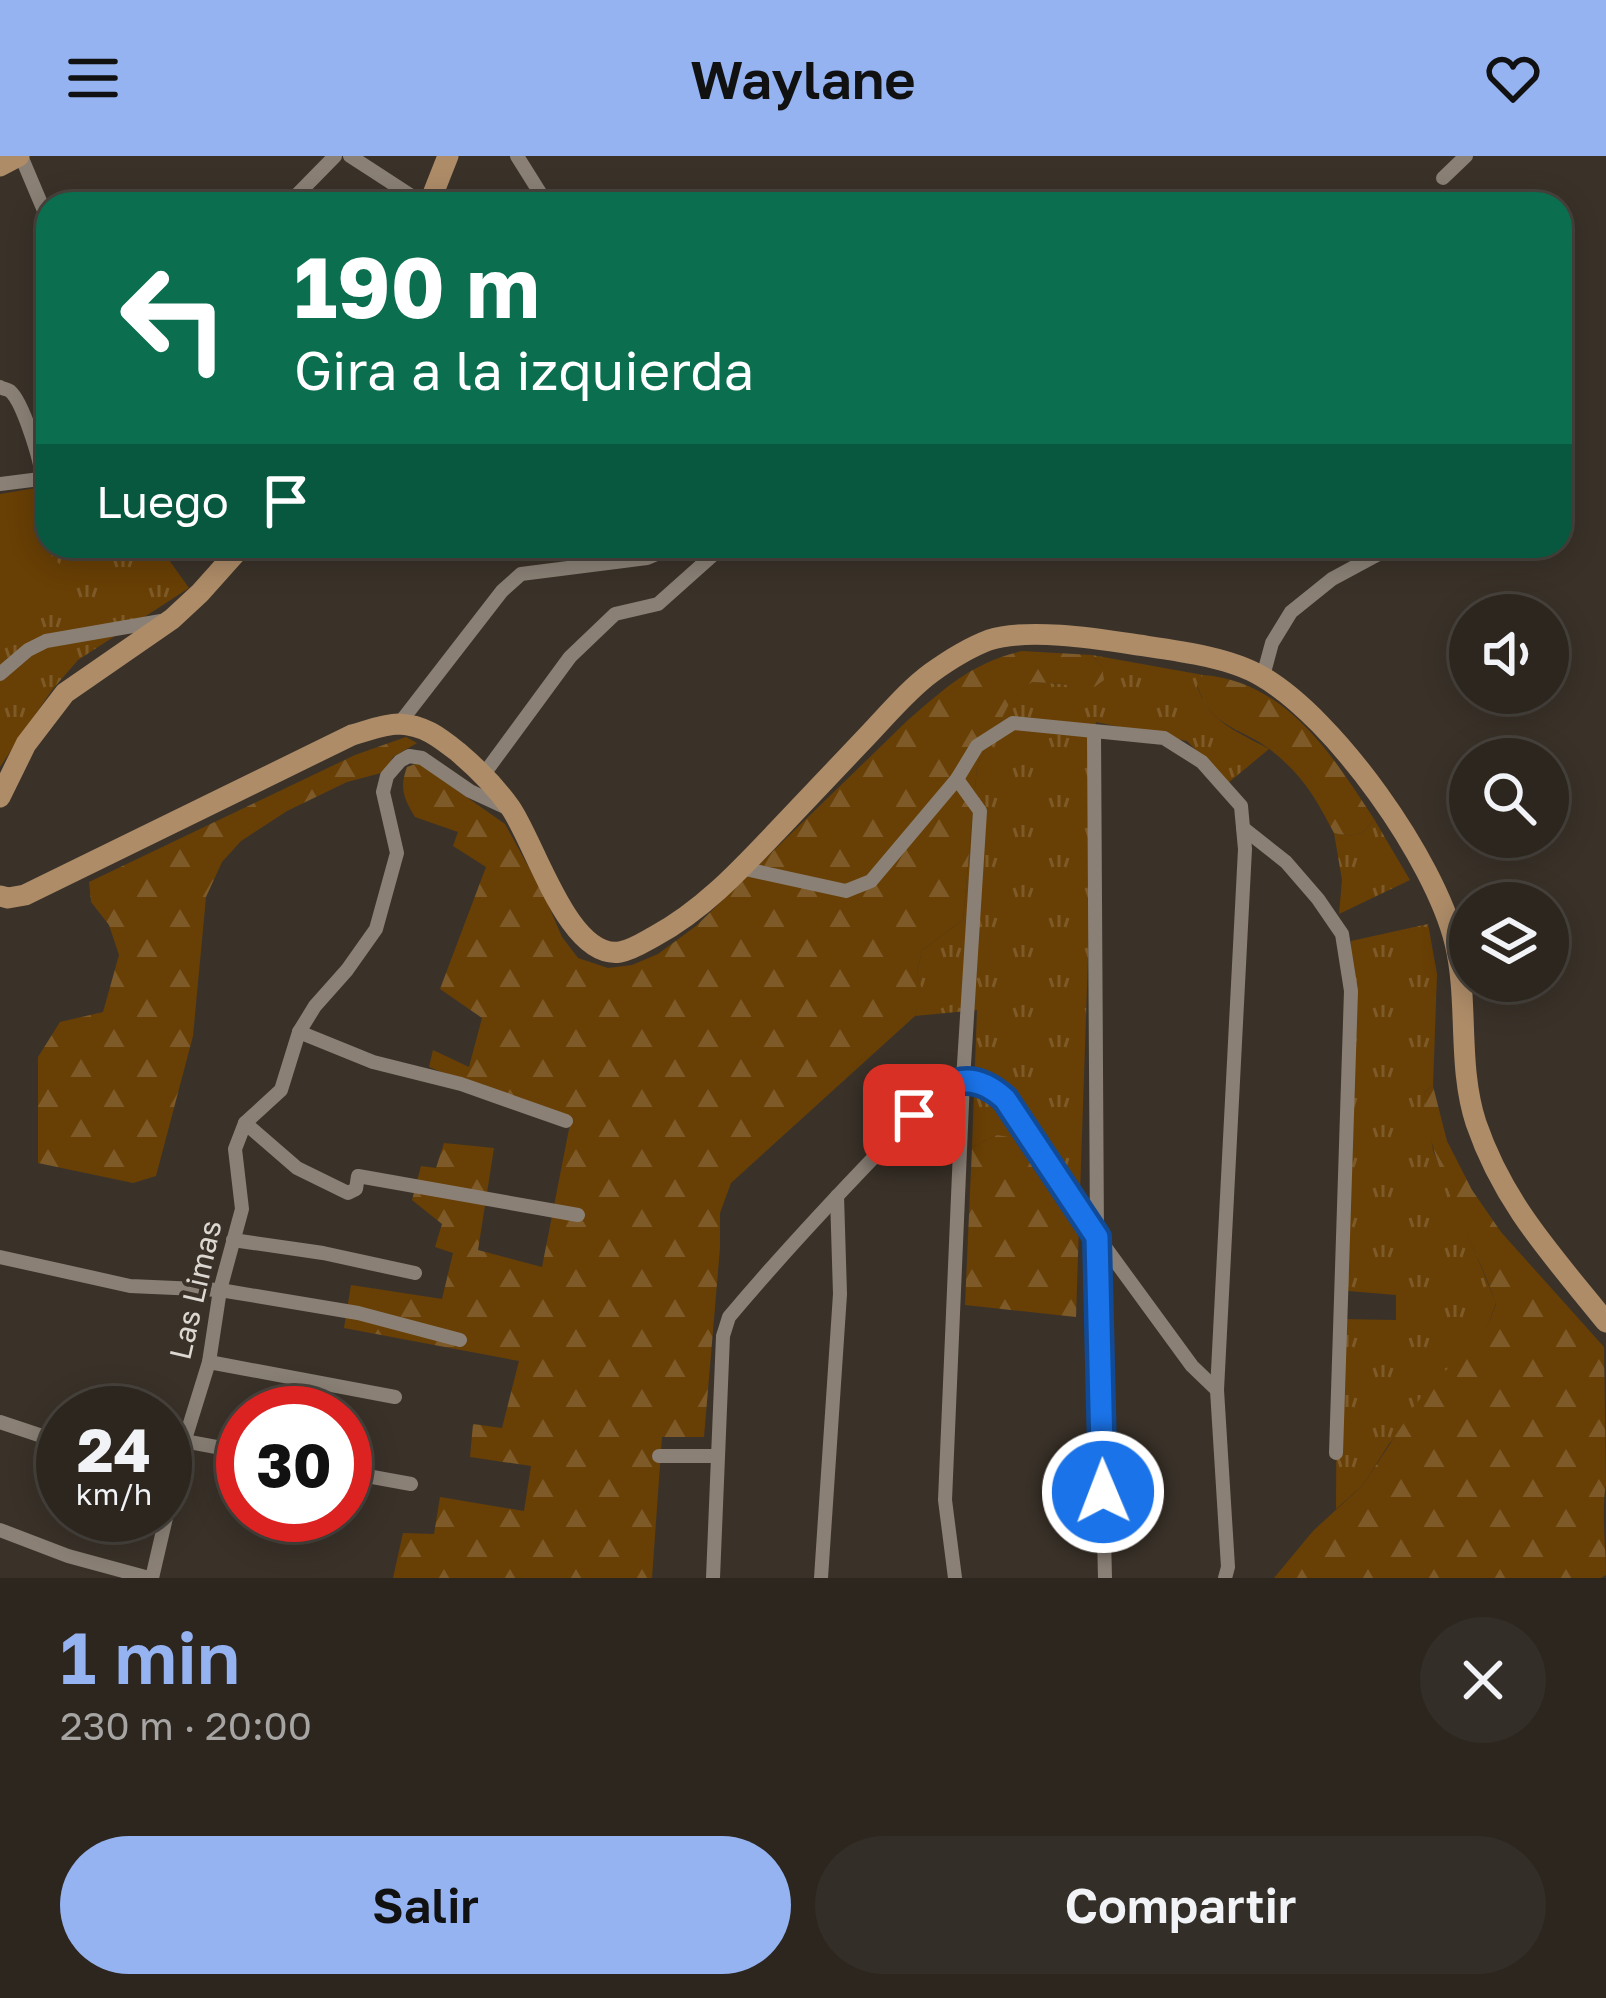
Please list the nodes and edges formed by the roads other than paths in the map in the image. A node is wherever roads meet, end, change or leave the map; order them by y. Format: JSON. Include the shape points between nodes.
{"nodes":[{"id":1,"x":20,"y":156,"type":"edge"},
{"id":2,"x":335,"y":156,"type":"edge"},
{"id":3,"x":350,"y":156,"type":"edge"},
{"id":4,"x":448,"y":156,"type":"edge"},
{"id":5,"x":518,"y":156,"type":"edge"},
{"id":6,"x":1466,"y":156,"type":"edge"},
{"id":7,"x":0,"y":166,"type":"edge"},
{"id":8,"x":1443,"y":178,"type":"dead end"},
{"id":9,"x":300,"y":192,"type":"edge"},
{"id":10,"x":408,"y":192,"type":"edge"},
{"id":11,"x":432,"y":192,"type":"edge"},
{"id":12,"x":540,"y":192,"type":"edge"},
{"id":13,"x":36,"y":193,"type":"edge"},
{"id":14,"x":0,"y":387,"type":"edge"},
{"id":15,"x":36,"y":453,"type":"edge"},
{"id":16,"x":36,"y":479,"type":"edge"},
{"id":17,"x":0,"y":484,"type":"edge"},
{"id":18,"x":231,"y":558,"type":"edge"},
{"id":19,"x":647,"y":558,"type":"edge"},
{"id":20,"x":709,"y":558,"type":"edge"},
{"id":21,"x":1370,"y":558,"type":"edge"},
{"id":22,"x":172,"y":620,"type":"junction"},
{"id":23,"x":0,"y":674,"type":"edge"},
{"id":24,"x":1263,"y":676,"type":"junction"},
{"id":25,"x":399,"y":724,"type":"junction"},
{"id":26,"x":1094,"y":733,"type":"junction"},
{"id":27,"x":484,"y":774,"type":"junction"},
{"id":28,"x":957,"y":779,"type":"junction"},
{"id":29,"x":0,"y":796,"type":"edge"},
{"id":30,"x":513,"y":811,"type":"junction"},
{"id":31,"x":1243,"y":828,"type":"junction"},
{"id":32,"x":741,"y":868,"type":"junction"},
{"id":33,"x":0,"y":896,"type":"edge"},
{"id":34,"x":299,"y":1032,"type":"junction"},
{"id":35,"x":963,"y":1080,"type":"junction"},
{"id":36,"x":566,"y":1121,"type":"dead end"},
{"id":37,"x":245,"y":1123,"type":"junction"},
{"id":38,"x":837,"y":1196,"type":"junction"},
{"id":39,"x":578,"y":1215,"type":"dead end"},
{"id":40,"x":1097,"y":1237,"type":"junction"},
{"id":41,"x":233,"y":1240,"type":"junction"},
{"id":42,"x":0,"y":1257,"type":"edge"},
{"id":43,"x":415,"y":1274,"type":"dead end"},
{"id":44,"x":220,"y":1290,"type":"junction"},
{"id":45,"x":1606,"y":1322,"type":"edge"},
{"id":46,"x":460,"y":1340,"type":"dead end"},
{"id":47,"x":209,"y":1362,"type":"junction"},
{"id":48,"x":1217,"y":1390,"type":"junction"},
{"id":49,"x":394,"y":1397,"type":"dead end"},
{"id":50,"x":192,"y":1407,"type":"edge"},
{"id":51,"x":0,"y":1422,"type":"edge"},
{"id":52,"x":36,"y":1434,"type":"edge"},
{"id":53,"x":1336,"y":1453,"type":"dead end"},
{"id":54,"x":659,"y":1456,"type":"dead end"},
{"id":55,"x":716,"y":1456,"type":"junction"},
{"id":56,"x":372,"y":1477,"type":"edge"},
{"id":57,"x":411,"y":1484,"type":"dead end"},
{"id":58,"x":0,"y":1530,"type":"edge"},
{"id":59,"x":158,"y":1542,"type":"edge"},
{"id":60,"x":100,"y":1564,"type":"junction"},
{"id":61,"x":88,"y":1578,"type":"edge"},
{"id":62,"x":151,"y":1578,"type":"edge"},
{"id":63,"x":713,"y":1578,"type":"edge"},
{"id":64,"x":821,"y":1578,"type":"edge"},
{"id":65,"x":955,"y":1578,"type":"edge"},
{"id":66,"x":1105,"y":1578,"type":"edge"},
{"id":67,"x":1225,"y":1578,"type":"edge"}],
"edges":[{"from":1,"to":7,"type":"main road"},
{"from":1,"to":13,"type":"street"},
{"from":2,"to":9,"type":"street"},
{"from":3,"to":10,"type":"street"},
{"from":4,"to":11,"type":"main road"},
{"from":5,"to":12,"type":"street"},
{"from":6,"to":8,"type":"street"},
{"from":14,"to":15,"type":"street","via":[[18,404]]},
{"from":16,"to":17,"type":"street"},
{"from":18,"to":22,"type":"main road"},
{"from":19,"to":25,"type":"street","via":[[520,574]]},
{"from":20,"to":27,"type":"street","via":[[658,604],[615,614],[600,628]]},
{"from":21,"to":24,"type":"street","via":[[1291,612]]},
{"from":22,"to":23,"type":"street","via":[[46,641]]},
{"from":22,"to":29,"type":"main road","via":[[65,693]]},
{"from":24,"to":32,"type":"main road","via":[[1094,638],[994,638],[918,682]]},
{"from":24,"to":45,"type":"main road","via":[[1318,722],[1366,779],[1426,871],[1455,942],[1475,1120],[1525,1221]]},
{"from":25,"to":27,"type":"main road","via":[[434,733]]},
{"from":25,"to":33,"type":"main road","via":[[352,735],[25,895]]},
{"from":26,"to":28,"type":"street","via":[[1013,723],[976,746]]},
{"from":26,"to":31,"type":"street","via":[[1164,738],[1202,762],[1241,806]]},
{"from":26,"to":40,"type":"street"},
{"from":27,"to":30,"type":"main road"},
{"from":28,"to":32,"type":"street","via":[[871,881],[846,891]]},
{"from":28,"to":35,"type":"street","via":[[980,811]]},
{"from":30,"to":32,"type":"main road","via":[[575,930],[604,952],[668,929]]},
{"from":30,"to":34,"type":"street","via":[[422,758],[400,761],[383,792],[397,854],[376,929]]},
{"from":31,"to":48,"type":"street"},
{"from":31,"to":53,"type":"street","via":[[1286,862],[1342,934],[1351,991]]},
{"from":34,"to":36,"type":"street"},
{"from":34,"to":37,"type":"street","via":[[281,1090]]},
{"from":35,"to":38,"type":"street","via":[[939,1088]]},
{"from":35,"to":40,"type":"street","via":[[1005,1099]]},
{"from":35,"to":65,"type":"street","via":[[945,1500]]},
{"from":37,"to":39,"type":"street","via":[[297,1168],[348,1192],[358,1176]]},
{"from":37,"to":41,"type":"street","name":"Las Limas","via":[[235,1149],[242,1209]]},
{"from":38,"to":55,"type":"street","via":[[729,1317]]},
{"from":38,"to":64,"type":"street","via":[[840,1294]]},
{"from":40,"to":48,"type":"street"},
{"from":40,"to":66,"type":"street"},
{"from":41,"to":43,"type":"street"},
{"from":41,"to":44,"type":"street","name":"Las Limas"},
{"from":42,"to":44,"type":"street","via":[[130,1286]]},
{"from":44,"to":46,"type":"street"},
{"from":44,"to":47,"type":"street","name":"Las Limas"},
{"from":47,"to":49,"type":"street"},
{"from":47,"to":50,"type":"street","name":"Las Limas"},
{"from":48,"to":67,"type":"street"},
{"from":51,"to":52,"type":"street"},
{"from":54,"to":55,"type":"street"},
{"from":55,"to":63,"type":"street"},
{"from":56,"to":57,"type":"street"},
{"from":58,"to":60,"type":"street"},
{"from":59,"to":62,"type":"street","name":"Las Limas"},
{"from":60,"to":61,"type":"street"},
{"from":60,"to":62,"type":"street"}]}
